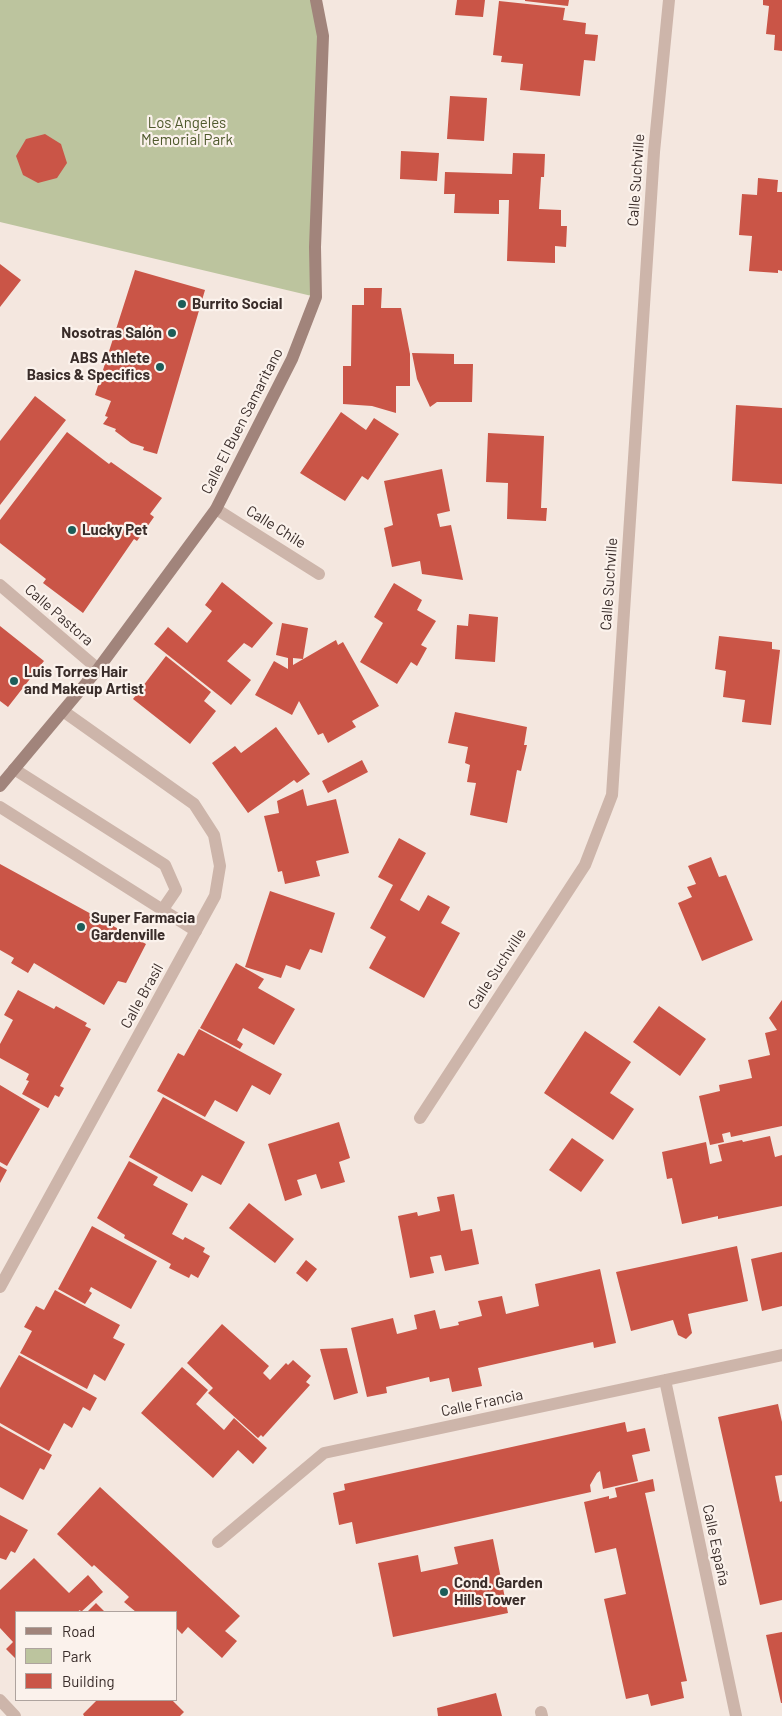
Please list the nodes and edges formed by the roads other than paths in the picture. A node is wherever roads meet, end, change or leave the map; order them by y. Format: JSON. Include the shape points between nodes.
{"nodes":[{"id":1,"x":316,"y":0,"type":"edge"},
{"id":2,"x":669,"y":0,"type":"edge"},
{"id":3,"x":216,"y":508,"type":"junction"},
{"id":4,"x":319,"y":574,"type":"dead end"},
{"id":5,"x":0,"y":585,"type":"edge"},
{"id":6,"x":98,"y":669,"type":"junction"},
{"id":7,"x":63,"y":711,"type":"junction"},
{"id":8,"x":14,"y":769,"type":"junction"},
{"id":9,"x":0,"y":786,"type":"edge"},
{"id":10,"x":0,"y":807,"type":"edge"},
{"id":11,"x":163,"y":909,"type":"junction"},
{"id":12,"x":196,"y":931,"type":"junction"},
{"id":13,"x":420,"y":1118,"type":"dead end"},
{"id":14,"x":0,"y":1287,"type":"edge"},
{"id":15,"x":782,"y":1355,"type":"edge"},
{"id":16,"x":665,"y":1380,"type":"junction"},
{"id":17,"x":218,"y":1542,"type":"dead end"},
{"id":18,"x":0,"y":1700,"type":"edge"},
{"id":19,"x":15,"y":1716,"type":"edge"},
{"id":20,"x":736,"y":1716,"type":"edge"}],
"edges":[{"from":1,"to":3,"type":"street","name":"Calle El Buen Samaritano","via":[[323,36],[316,297],[292,359]]},
{"from":2,"to":13,"type":"street","name":"Calle Suchville","via":[[653,162],[612,795],[585,865]]},
{"from":3,"to":4,"type":"street","name":"Calle Chile"},
{"from":3,"to":6,"type":"street","name":"Calle El Buen Samaritano"},
{"from":5,"to":6,"type":"street","name":"Calle Pastora"},
{"from":6,"to":7,"type":"street","name":"Calle El Buen Samaritano"},
{"from":7,"to":8,"type":"street","name":"Calle El Buen Samaritano"},
{"from":7,"to":12,"type":"street","name":"Calle Brasil","via":[[194,804],[214,835],[220,866],[215,896]]},
{"from":8,"to":9,"type":"street","name":"Calle El Buen Samaritano"},
{"from":8,"to":11,"type":"street","via":[[165,865],[176,890]]},
{"from":10,"to":11,"type":"street"},
{"from":11,"to":12,"type":"street"},
{"from":12,"to":14,"type":"street","name":"Calle Brasil"},
{"from":15,"to":16,"type":"street","name":"Calle Francia"},
{"from":16,"to":17,"type":"street","name":"Calle Francia","via":[[324,1453]]},
{"from":16,"to":20,"type":"street","name":"Calle España"},
{"from":18,"to":19,"type":"street"}]}
